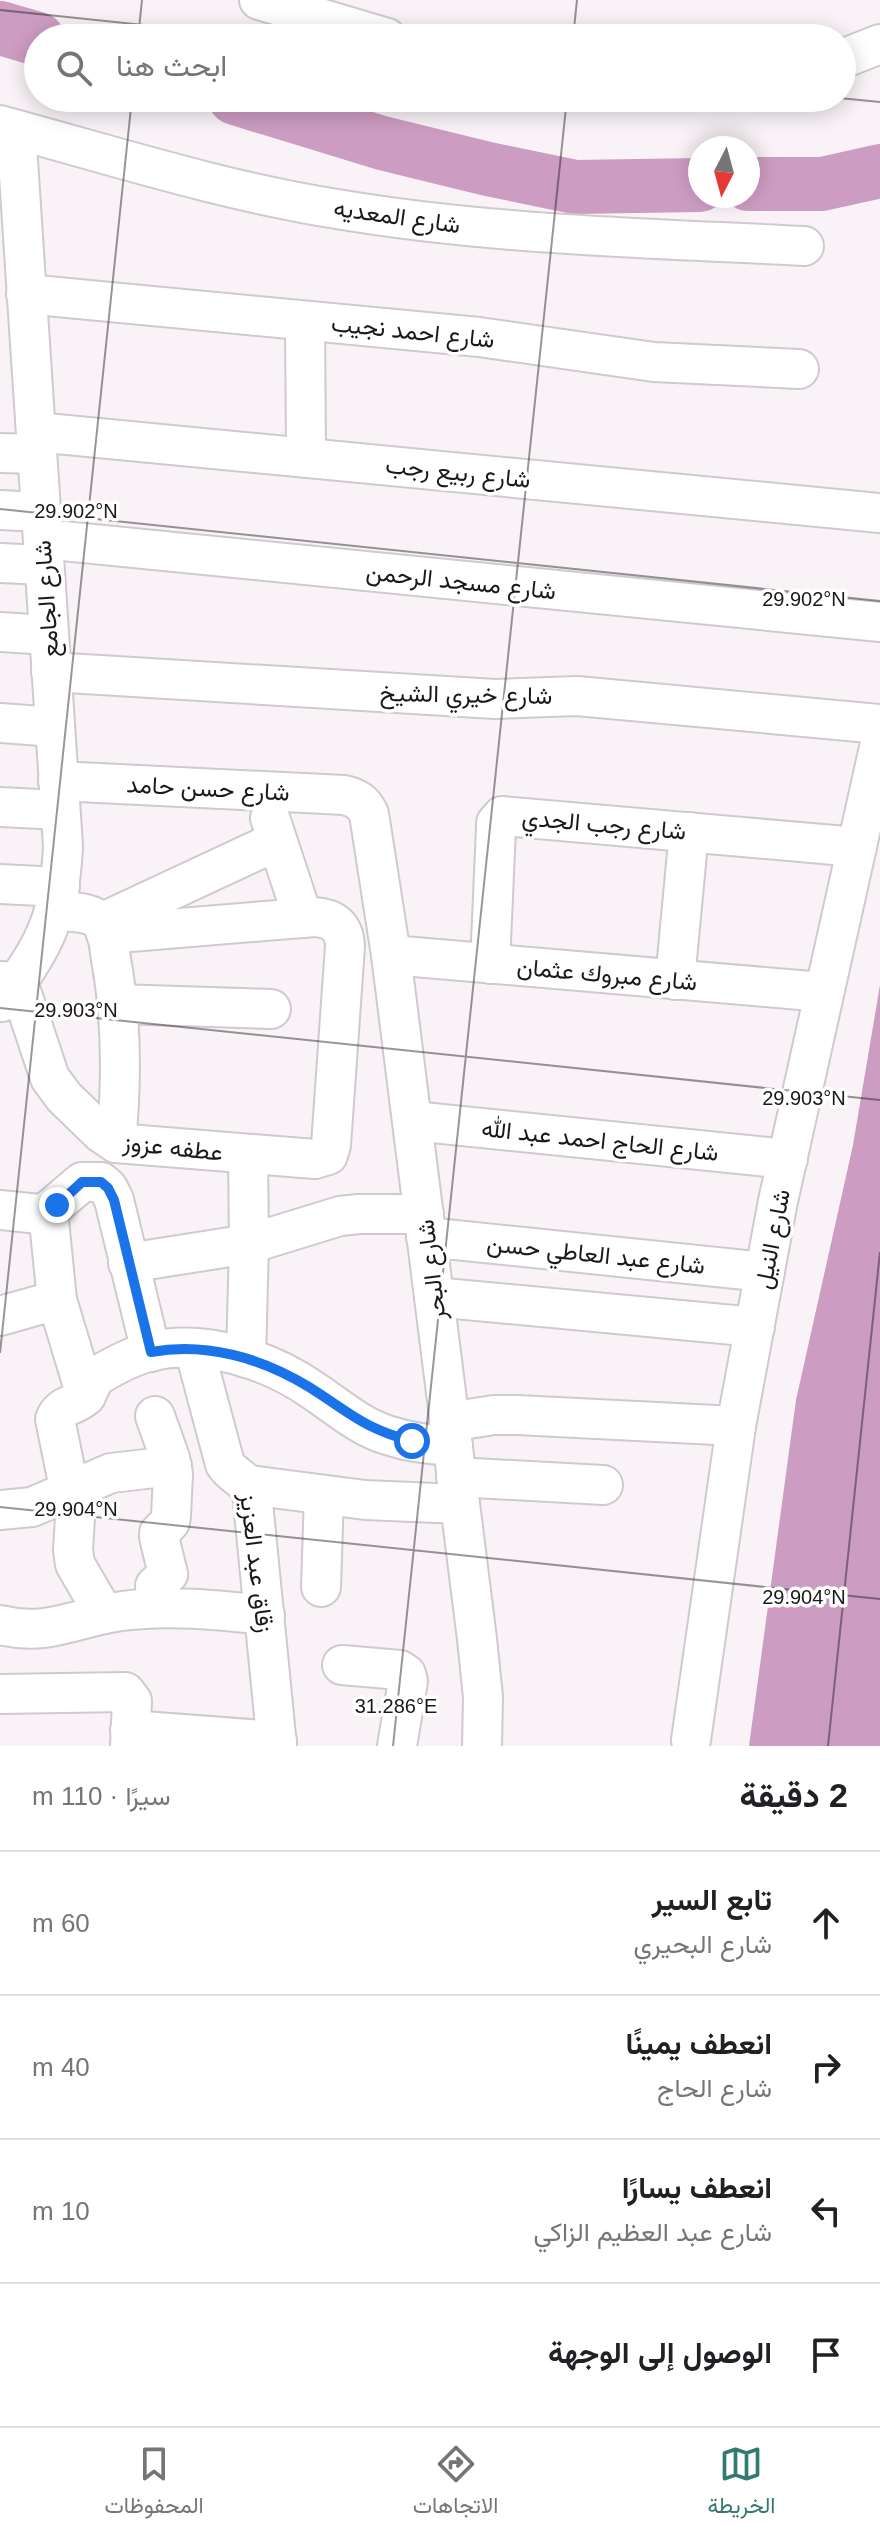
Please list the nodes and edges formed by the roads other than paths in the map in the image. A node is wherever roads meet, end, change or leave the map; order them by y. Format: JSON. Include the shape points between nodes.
{"nodes":[{"id":1,"x":259,"y":0,"type":"edge"},
{"id":2,"x":340,"y":24,"type":"edge"},
{"id":3,"x":880,"y":44,"type":"edge"},
{"id":4,"x":856,"y":53,"type":"edge"},
{"id":5,"x":8,"y":128,"type":"edge"},
{"id":6,"x":804,"y":246,"type":"dead end"},
{"id":7,"x":12,"y":248,"type":"edge"},
{"id":8,"x":26,"y":294,"type":"junction"},
{"id":9,"x":305,"y":321,"type":"junction"},
{"id":10,"x":16,"y":368,"type":"edge"},
{"id":11,"x":799,"y":369,"type":"dead end"},
{"id":12,"x":37,"y":443,"type":"junction"},
{"id":13,"x":0,"y":453,"type":"edge"},
{"id":14,"x":306,"y":458,"type":"junction"},
{"id":15,"x":0,"y":510,"type":"edge"},
{"id":16,"x":880,"y":513,"type":"edge"},
{"id":17,"x":42,"y":539,"type":"junction"},
{"id":18,"x":0,"y":563,"type":"edge"},
{"id":19,"x":880,"y":622,"type":"edge"},
{"id":20,"x":0,"y":632,"type":"edge"},
{"id":21,"x":50,"y":653,"type":"junction"},
{"id":22,"x":0,"y":723,"type":"edge"},
{"id":23,"x":880,"y":724,"type":"edge"},
{"id":24,"x":55,"y":727,"type":"junction"},
{"id":25,"x":880,"y":743,"type":"edge"},
{"id":26,"x":260,"y":790,"type":"junction"},
{"id":27,"x":59,"y":796,"type":"junction"},
{"id":28,"x":357,"y":798,"type":"joint"},
{"id":29,"x":0,"y":807,"type":"edge"},
{"id":30,"x":689,"y":832,"type":"junction"},
{"id":31,"x":277,"y":841,"type":"junction"},
{"id":32,"x":857,"y":847,"type":"junction"},
{"id":33,"x":0,"y":884,"type":"edge"},
{"id":34,"x":58,"y":899,"type":"junction"},
{"id":35,"x":320,"y":921,"type":"junction"},
{"id":36,"x":104,"y":928,"type":"junction"},
{"id":37,"x":391,"y":955,"type":"junction"},
{"id":38,"x":490,"y":964,"type":"junction"},
{"id":39,"x":675,"y":980,"type":"junction"},
{"id":40,"x":6,"y":989,"type":"edge"},
{"id":41,"x":823,"y":992,"type":"junction"},
{"id":42,"x":117,"y":1004,"type":"junction"},
{"id":43,"x":271,"y":1009,"type":"dead end"},
{"id":44,"x":413,"y":1121,"type":"junction"},
{"id":45,"x":116,"y":1143,"type":"junction"},
{"id":46,"x":248,"y":1154,"type":"junction"},
{"id":47,"x":788,"y":1159,"type":"junction"},
{"id":48,"x":0,"y":1210,"type":"edge"},
{"id":49,"x":48,"y":1211,"type":"junction"},
{"id":50,"x":425,"y":1225,"type":"junction"},
{"id":51,"x":249,"y":1244,"type":"junction"},
{"id":52,"x":128,"y":1263,"type":"junction"},
{"id":53,"x":765,"y":1272,"type":"junction"},
{"id":54,"x":434,"y":1297,"type":"junction"},
{"id":55,"x":57,"y":1300,"type":"junction"},
{"id":56,"x":0,"y":1316,"type":"edge"},
{"id":57,"x":755,"y":1327,"type":"junction"},
{"id":58,"x":194,"y":1348,"type":"junction"},
{"id":59,"x":151,"y":1352,"type":"junction"},
{"id":60,"x":246,"y":1358,"type":"junction"},
{"id":61,"x":73,"y":1402,"type":"junction"},
{"id":62,"x":155,"y":1416,"type":"dead end"},
{"id":63,"x":736,"y":1426,"type":"junction"},
{"id":64,"x":454,"y":1462,"type":"junction"},
{"id":65,"x":172,"y":1466,"type":"junction"},
{"id":66,"x":249,"y":1485,"type":"junction"},
{"id":67,"x":603,"y":1485,"type":"dead end"},
{"id":68,"x":70,"y":1491,"type":"junction"},
{"id":69,"x":324,"y":1495,"type":"junction"},
{"id":70,"x":0,"y":1510,"type":"edge"},
{"id":71,"x":321,"y":1587,"type":"dead end"},
{"id":72,"x":157,"y":1608,"type":"junction"},
{"id":73,"x":104,"y":1614,"type":"junction"},
{"id":74,"x":265,"y":1615,"type":"junction"},
{"id":75,"x":0,"y":1625,"type":"edge"},
{"id":76,"x":342,"y":1665,"type":"dead end"},
{"id":77,"x":0,"y":1694,"type":"edge"},
{"id":78,"x":129,"y":1723,"type":"edge"},
{"id":79,"x":691,"y":1740,"type":"dead end"},
{"id":80,"x":277,"y":1744,"type":"edge"},
{"id":81,"x":397,"y":1746,"type":"edge"},
{"id":82,"x":482,"y":1746,"type":"edge"}],
"edges":[{"from":1,"to":2,"type":"street"},
{"from":3,"to":4,"type":"street"},
{"from":5,"to":6,"type":"street","name":"شارع المعديه","via":[[335,209],[531,231]]},
{"from":5,"to":7,"type":"street","name":"شارع الجامع"},
{"from":7,"to":8,"type":"street","name":"شارع الجامع"},
{"from":8,"to":9,"type":"street","name":"شارع احمد نجيب"},
{"from":8,"to":10,"type":"street","name":"شارع الجامع"},
{"from":9,"to":11,"type":"street","name":"شارع احمد نجيب","via":[[479,337],[654,362]]},
{"from":9,"to":14,"type":"street"},
{"from":10,"to":12,"type":"street","name":"شارع الجامع"},
{"from":12,"to":13,"type":"street","name":"شارع ربيع رجب"},
{"from":12,"to":14,"type":"street","name":"شارع ربيع رجب"},
{"from":12,"to":17,"type":"street","name":"شارع الجامع"},
{"from":14,"to":16,"type":"street","name":"شارع ربيع رجب"},
{"from":15,"to":17,"type":"street"},
{"from":17,"to":18,"type":"street"},
{"from":17,"to":19,"type":"street","name":"شارع مسجد الرحمن"},
{"from":17,"to":21,"type":"street","name":"شارع الجامع"},
{"from":20,"to":21,"type":"street","name":"شارع خيري الشيخ"},
{"from":21,"to":23,"type":"street","name":"شارع خيري الشيخ","via":[[495,699],[577,696]]},
{"from":21,"to":24,"type":"street","name":"شارع الجامع"},
{"from":22,"to":24,"type":"street"},
{"from":24,"to":27,"type":"street","name":"شارع الجامع"},
{"from":25,"to":32,"type":"street","name":"شارع النيل"},
{"from":26,"to":27,"type":"street","name":"شارع حسن حامد"},
{"from":26,"to":28,"type":"street","name":"شارع حسن حامد"},
{"from":26,"to":31,"type":"street"},
{"from":27,"to":29,"type":"street","name":"شارع حسن حامد"},
{"from":27,"to":34,"type":"street","name":"شارع الجامع","via":[[63,846]]},
{"from":28,"to":37,"type":"street","name":"شارع البحر","via":[[369,814]]},
{"from":30,"to":32,"type":"street","name":"شارع رجب الجدي"},
{"from":30,"to":38,"type":"street","name":"شارع رجب الجدي","via":[[502,816],[496,823]]},
{"from":30,"to":39,"type":"street"},
{"from":31,"to":35,"type":"street"},
{"from":31,"to":36,"type":"street"},
{"from":32,"to":41,"type":"street","name":"شارع النيل"},
{"from":33,"to":34,"type":"street"},
{"from":34,"to":36,"type":"street"},
{"from":34,"to":40,"type":"street","name":"شارع الجامع","via":[[34,960]]},
{"from":35,"to":36,"type":"street"},
{"from":35,"to":46,"type":"street","name":"عطفه عزوز","via":[[344,936],[345,946],[328,1155],[315,1159]]},
{"from":36,"to":42,"type":"street"},
{"from":37,"to":38,"type":"street","name":"شارع مبروك عثمان"},
{"from":37,"to":44,"type":"street","name":"شارع البحر"},
{"from":38,"to":39,"type":"street","name":"شارع مبروك عثمان"},
{"from":39,"to":41,"type":"street","name":"شارع مبروك عثمان"},
{"from":40,"to":45,"type":"street","name":"عطفه عزوز","via":[[50,1078]]},
{"from":41,"to":47,"type":"street","name":"شارع النيل"},
{"from":42,"to":43,"type":"street"},
{"from":42,"to":45,"type":"street","via":[[121,1059]]},
{"from":44,"to":47,"type":"street","name":"شارع الحاج احمد عبد الله"},
{"from":44,"to":50,"type":"street","name":"شارع البحر"},
{"from":45,"to":46,"type":"street","name":"عطفه عزوز"},
{"from":46,"to":51,"type":"street"},
{"from":47,"to":53,"type":"street","name":"شارع النيل"},
{"from":48,"to":49,"type":"street"},
{"from":49,"to":52,"type":"street","via":[[82,1182],[101,1182],[119,1214]]},
{"from":49,"to":55,"type":"street"},
{"from":50,"to":51,"type":"street","name":"شارع عبد العاطي حسن","via":[[340,1216]]},
{"from":50,"to":53,"type":"street","name":"شارع عبد العاطي حسن"},
{"from":50,"to":54,"type":"street","name":"شارع البحر"},
{"from":51,"to":52,"type":"street","name":"شارع عبد العاطي حسن"},
{"from":51,"to":60,"type":"street"},
{"from":52,"to":59,"type":"street"},
{"from":53,"to":57,"type":"street","name":"شارع النيل"},
{"from":54,"to":57,"type":"street"},
{"from":54,"to":64,"type":"street","name":"شارع البحر"},
{"from":55,"to":56,"type":"street"},
{"from":55,"to":61,"type":"street"},
{"from":57,"to":63,"type":"street","name":"شارع النيل"},
{"from":58,"to":59,"type":"street"},
{"from":58,"to":60,"type":"street"},
{"from":58,"to":66,"type":"street","name":"زقاق عبد العزيز","via":[[225,1464]]},
{"from":59,"to":61,"type":"street","via":[[92,1379]]},
{"from":60,"to":64,"type":"street","via":[[300,1381],[362,1424],[432,1445]]},
{"from":61,"to":68,"type":"street","via":[[55,1419]]},
{"from":62,"to":65,"type":"street"},
{"from":63,"to":64,"type":"street","via":[[494,1415]]},
{"from":63,"to":79,"type":"street","name":"شارع النيل"},
{"from":64,"to":67,"type":"street"},
{"from":64,"to":69,"type":"street","via":[[396,1502]]},
{"from":64,"to":82,"type":"street","name":"شارع البحر","via":[[481,1682]]},
{"from":65,"to":68,"type":"street","via":[[111,1473]]},
{"from":65,"to":72,"type":"street","via":[[171,1516],[159,1537],[168,1574],[155,1586]]},
{"from":66,"to":69,"type":"street"},
{"from":66,"to":74,"type":"street","name":"زقاق عبد العزيز"},
{"from":68,"to":70,"type":"street","via":[[32,1507]]},
{"from":68,"to":73,"type":"street","via":[[75,1564]]},
{"from":69,"to":71,"type":"street"},
{"from":72,"to":73,"type":"street"},
{"from":72,"to":74,"type":"street"},
{"from":73,"to":75,"type":"street","via":[[48,1628]]},
{"from":74,"to":80,"type":"street","name":"زقاق عبد العزيز"},
{"from":76,"to":81,"type":"street","via":[[406,1674]]},
{"from":77,"to":78,"type":"street","via":[[119,1692]]},
{"from":78,"to":80,"type":"street"}]}
